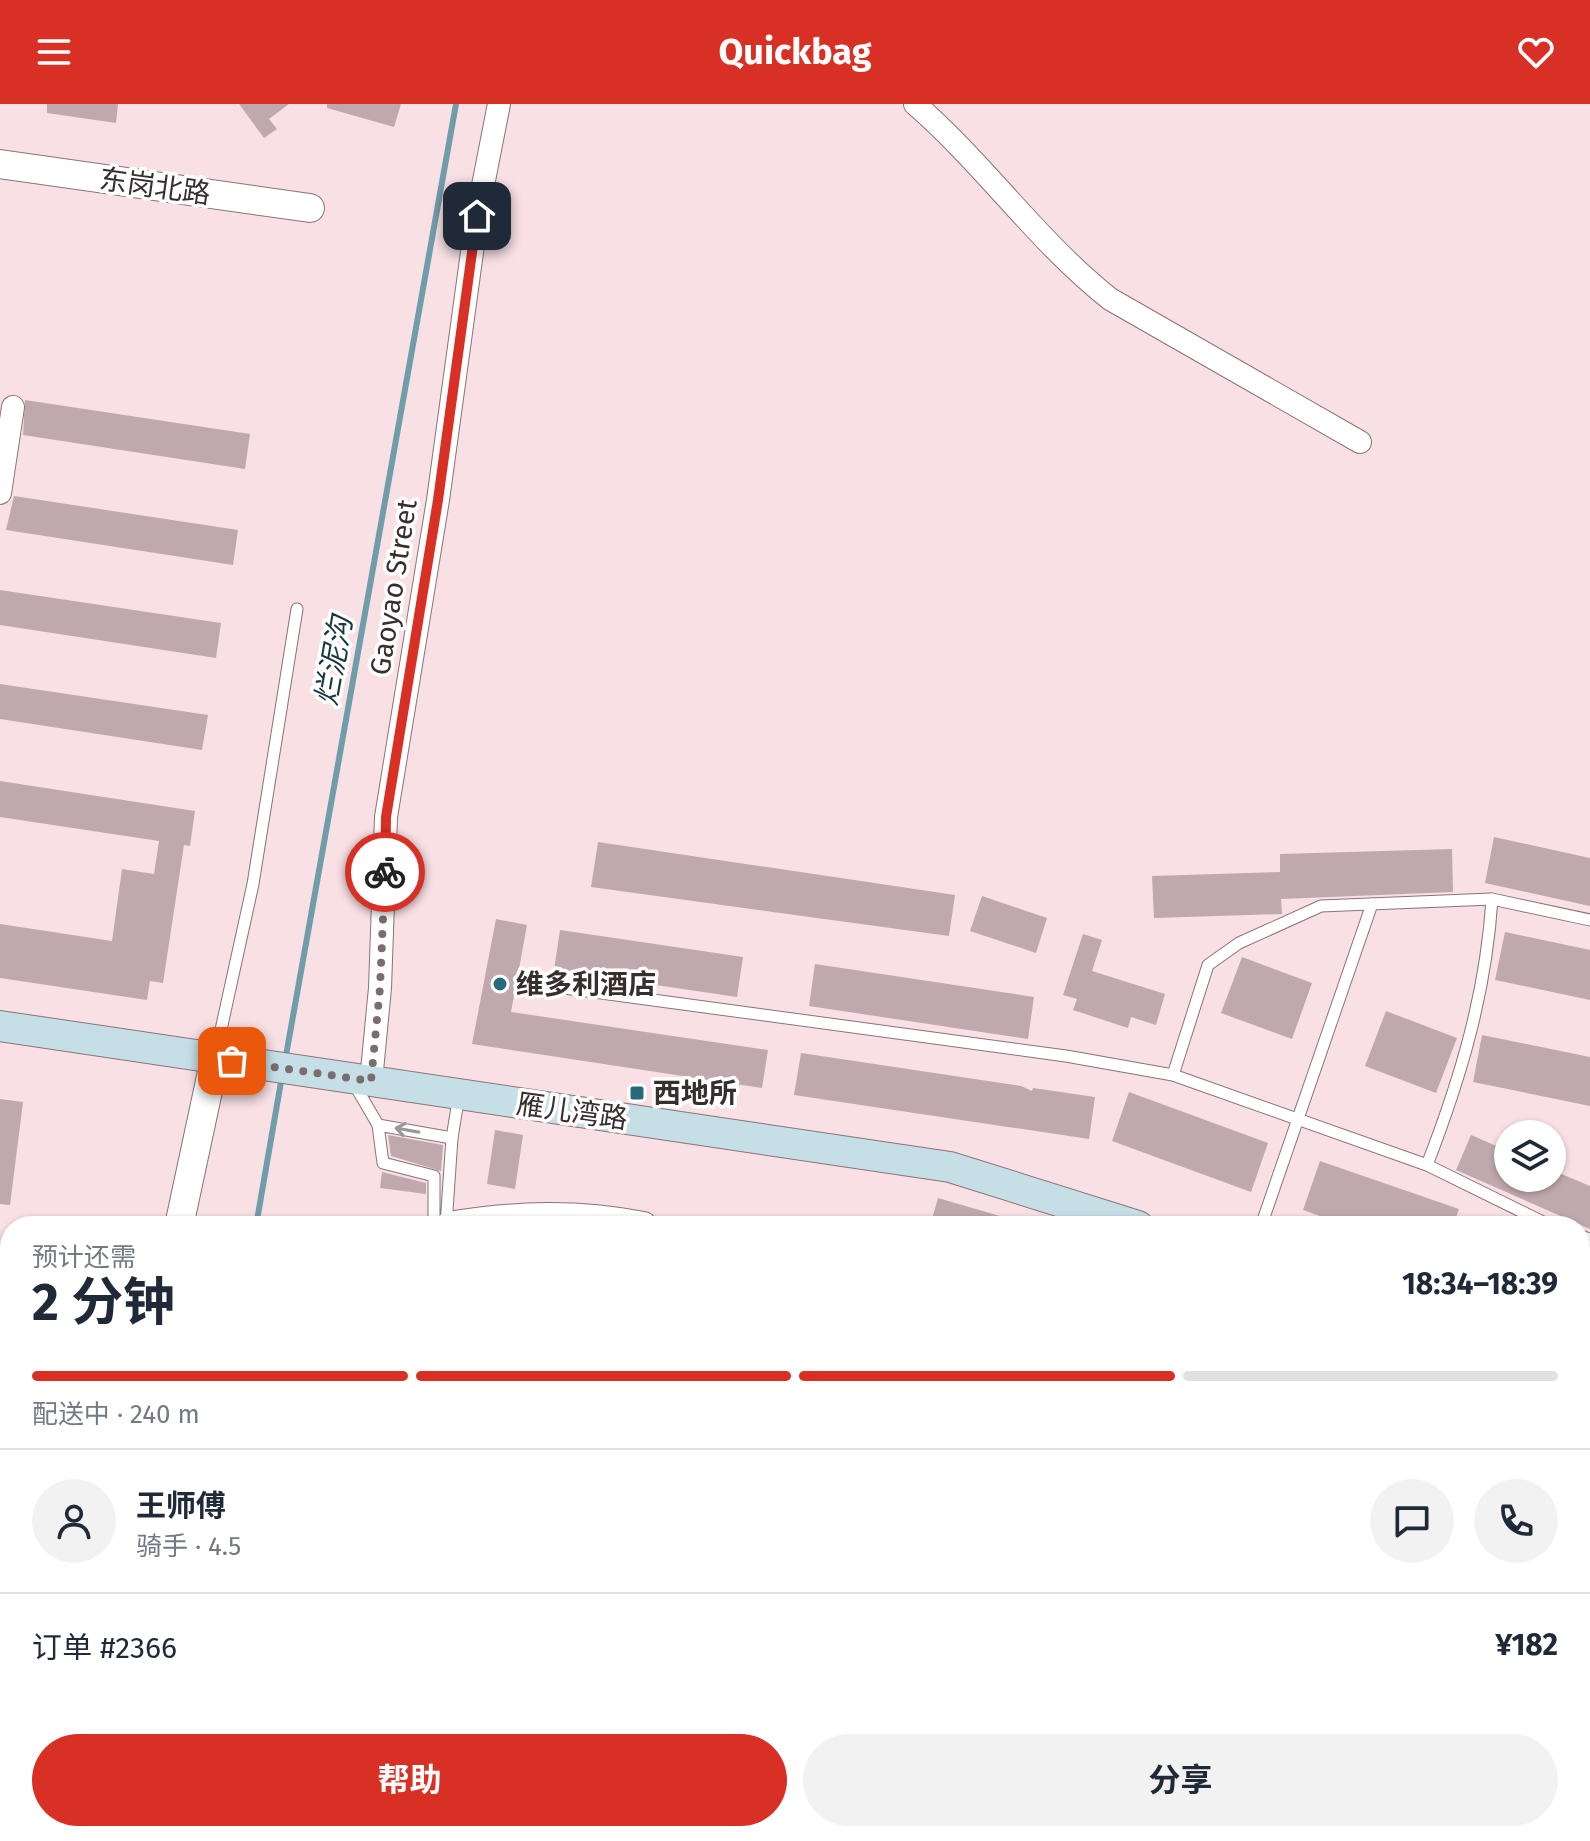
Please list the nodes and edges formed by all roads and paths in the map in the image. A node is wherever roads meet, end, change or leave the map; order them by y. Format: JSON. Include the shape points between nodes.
{"nodes":[{"id":1,"x":499,"y":104,"type":"edge"},
{"id":2,"x":915,"y":104,"type":"edge"},
{"id":3,"x":0,"y":164,"type":"edge"},
{"id":4,"x":310,"y":208,"type":"dead end"},
{"id":5,"x":13,"y":407,"type":"dead end"},
{"id":6,"x":1360,"y":442,"type":"dead end"},
{"id":7,"x":0,"y":493,"type":"edge"},
{"id":8,"x":297,"y":609,"type":"dead end"},
{"id":9,"x":1492,"y":899,"type":"junction"},
{"id":10,"x":1372,"y":904,"type":"junction"},
{"id":11,"x":1590,"y":920,"type":"edge"},
{"id":12,"x":557,"y":987,"type":"dead end"},
{"id":13,"x":0,"y":1026,"type":"edge"},
{"id":14,"x":224,"y":1059,"type":"junction"},
{"id":15,"x":1173,"y":1075,"type":"junction"},
{"id":16,"x":348,"y":1078,"type":"junction"},
{"id":17,"x":459,"y":1095,"type":"junction"},
{"id":18,"x":1297,"y":1120,"type":"junction"},
{"id":19,"x":378,"y":1125,"type":"junction"},
{"id":20,"x":452,"y":1138,"type":"junction"},
{"id":21,"x":1427,"y":1165,"type":"junction"},
{"id":22,"x":182,"y":1216,"type":"edge"},
{"id":23,"x":434,"y":1216,"type":"edge"},
{"id":24,"x":448,"y":1216,"type":"edge"},
{"id":25,"x":508,"y":1216,"type":"edge"},
{"id":26,"x":593,"y":1216,"type":"edge"},
{"id":27,"x":1106,"y":1216,"type":"edge"},
{"id":28,"x":1264,"y":1216,"type":"edge"},
{"id":29,"x":1531,"y":1216,"type":"edge"}],
"edges":[{"from":1,"to":16,"type":"street","name":"Gaoyao Street","via":[[477,216],[386,817],[380,988]]},
{"from":2,"to":6,"type":"street","via":[[1045,241],[1110,299]]},
{"from":3,"to":4,"type":"street","name":"东岗北路"},
{"from":5,"to":7,"type":"street"},
{"from":8,"to":14,"type":"lane"},
{"from":9,"to":10,"type":"lane"},
{"from":9,"to":11,"type":"lane"},
{"from":9,"to":21,"type":"lane","via":[[1481,998],[1460,1081]]},
{"from":10,"to":15,"type":"lane","via":[[1321,906],[1239,943],[1208,965]]},
{"from":10,"to":18,"type":"lane"},
{"from":12,"to":15,"type":"lane"},
{"from":13,"to":14,"type":"main road","name":"雁儿湾路"},
{"from":14,"to":16,"type":"main road","name":"雁儿湾路"},
{"from":14,"to":22,"type":"street"},
{"from":15,"to":18,"type":"lane"},
{"from":16,"to":17,"type":"main road","name":"雁儿湾路"},
{"from":16,"to":19,"type":"lane"},
{"from":17,"to":20,"type":"lane"},
{"from":17,"to":27,"type":"main road","name":"雁儿湾路","via":[[950,1167]]},
{"from":18,"to":21,"type":"lane"},
{"from":18,"to":28,"type":"lane"},
{"from":20,"to":19,"type":"lane","one_way":true},
{"from":19,"to":23,"type":"lane","via":[[383,1163],[434,1176]]},
{"from":20,"to":24,"type":"lane"},
{"from":21,"to":29,"type":"lane"},
{"from":25,"to":26,"type":"street"}]}
